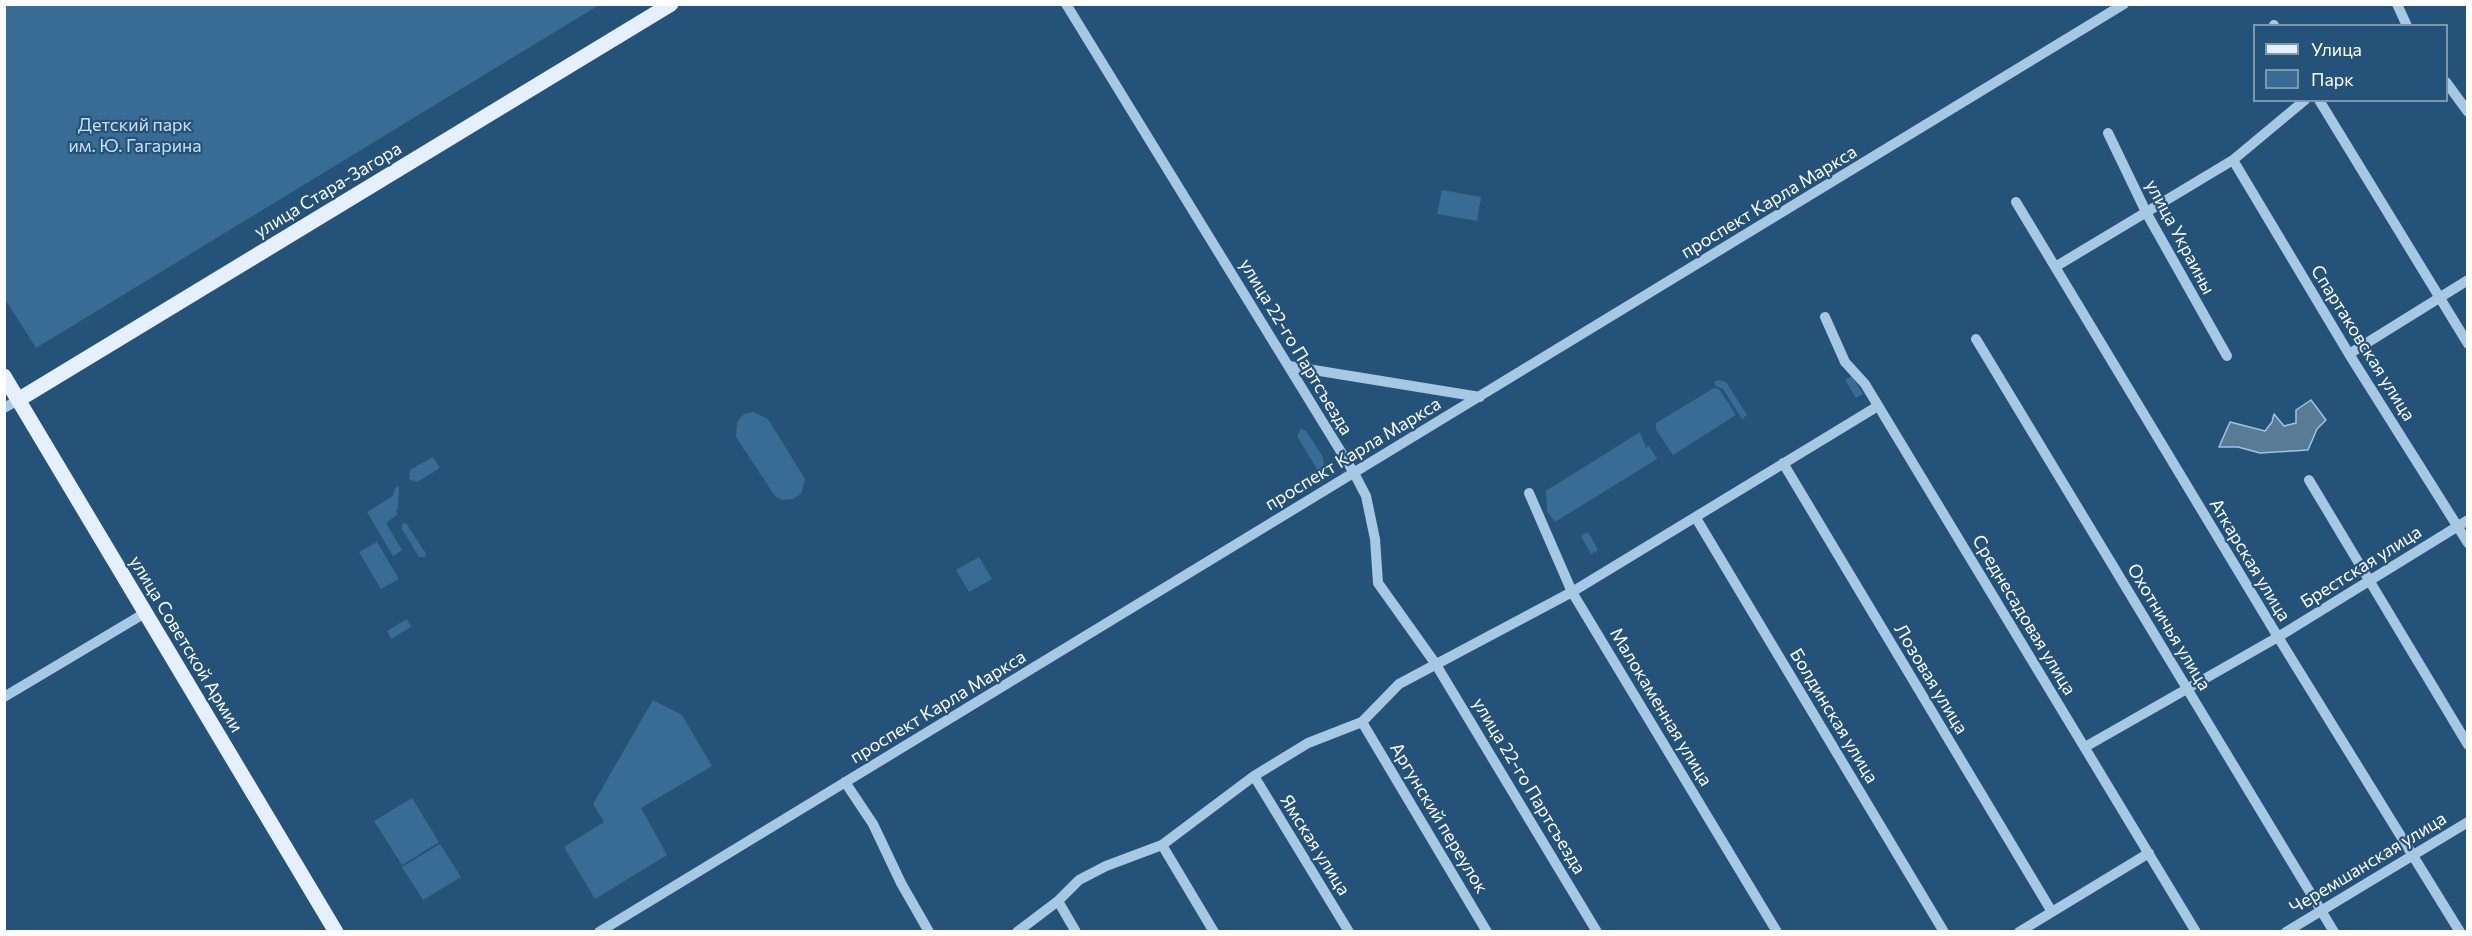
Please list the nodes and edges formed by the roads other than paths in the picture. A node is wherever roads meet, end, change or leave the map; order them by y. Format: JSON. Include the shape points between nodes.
{"nodes":[{"id":1,"x":670,"y":4,"type":"edge"},
{"id":2,"x":1066,"y":4,"type":"edge"},
{"id":3,"x":2124,"y":4,"type":"edge"},
{"id":4,"x":2397,"y":4,"type":"edge"},
{"id":5,"x":2406,"y":24,"type":"edge"},
{"id":6,"x":2448,"y":85,"type":"edge"},
{"id":7,"x":2302,"y":102,"type":"edge"},
{"id":8,"x":2320,"y":102,"type":"edge"},
{"id":9,"x":2468,"y":112,"type":"edge"},
{"id":10,"x":2108,"y":133,"type":"dead end"},
{"id":11,"x":2233,"y":160,"type":"junction"},
{"id":12,"x":2016,"y":202,"type":"dead end"},
{"id":13,"x":2147,"y":214,"type":"junction"},
{"id":14,"x":2055,"y":267,"type":"junction"},
{"id":15,"x":2468,"y":280,"type":"edge"},
{"id":16,"x":2439,"y":299,"type":"junction"},
{"id":17,"x":1825,"y":317,"type":"dead end"},
{"id":18,"x":1976,"y":339,"type":"dead end"},
{"id":19,"x":2468,"y":344,"type":"edge"},
{"id":20,"x":2349,"y":354,"type":"junction"},
{"id":21,"x":2227,"y":356,"type":"dead end"},
{"id":22,"x":1289,"y":366,"type":"junction"},
{"id":23,"x":4,"y":376,"type":"edge"},
{"id":24,"x":1480,"y":397,"type":"junction"},
{"id":25,"x":18,"y":400,"type":"junction"},
{"id":26,"x":1878,"y":406,"type":"junction"},
{"id":27,"x":4,"y":408,"type":"edge"},
{"id":28,"x":1783,"y":464,"type":"junction"},
{"id":29,"x":1354,"y":473,"type":"junction"},
{"id":30,"x":2309,"y":480,"type":"dead end"},
{"id":31,"x":1529,"y":493,"type":"dead end"},
{"id":32,"x":1696,"y":518,"type":"junction"},
{"id":33,"x":2463,"y":523,"type":"edge"},
{"id":34,"x":2468,"y":543,"type":"edge"},
{"id":35,"x":2370,"y":581,"type":"junction"},
{"id":36,"x":1572,"y":592,"type":"junction"},
{"id":37,"x":146,"y":613,"type":"junction"},
{"id":38,"x":2278,"y":637,"type":"junction"},
{"id":39,"x":1435,"y":663,"type":"junction"},
{"id":40,"x":2187,"y":690,"type":"junction"},
{"id":41,"x":4,"y":697,"type":"edge"},
{"id":42,"x":1362,"y":722,"type":"junction"},
{"id":43,"x":2468,"y":745,"type":"edge"},
{"id":44,"x":2085,"y":747,"type":"junction"},
{"id":45,"x":1254,"y":776,"type":"junction"},
{"id":46,"x":845,"y":782,"type":"junction"},
{"id":47,"x":2468,"y":822,"type":"edge"},
{"id":48,"x":1162,"y":844,"type":"junction"},
{"id":49,"x":2413,"y":853,"type":"junction"},
{"id":50,"x":2149,"y":854,"type":"junction"},
{"id":51,"x":1058,"y":901,"type":"junction"},
{"id":52,"x":2322,"y":911,"type":"junction"},
{"id":53,"x":2052,"y":912,"type":"junction"},
{"id":54,"x":336,"y":932,"type":"edge"},
{"id":55,"x":599,"y":932,"type":"edge"},
{"id":56,"x":929,"y":932,"type":"edge"},
{"id":57,"x":1017,"y":932,"type":"edge"},
{"id":58,"x":1076,"y":932,"type":"edge"},
{"id":59,"x":1214,"y":932,"type":"edge"},
{"id":60,"x":1349,"y":932,"type":"edge"},
{"id":61,"x":1487,"y":932,"type":"edge"},
{"id":62,"x":1598,"y":932,"type":"edge"},
{"id":63,"x":1777,"y":932,"type":"edge"},
{"id":64,"x":1944,"y":932,"type":"edge"},
{"id":65,"x":2019,"y":932,"type":"edge"},
{"id":66,"x":2196,"y":932,"type":"edge"},
{"id":67,"x":2286,"y":932,"type":"edge"},
{"id":68,"x":2334,"y":932,"type":"edge"},
{"id":69,"x":2460,"y":932,"type":"edge"}],
"edges":[{"from":1,"to":25,"type":"main road","name":"улица Стара-Загора"},
{"from":2,"to":22,"type":"street","name":"улица 22-го Партсъезда"},
{"from":3,"to":24,"type":"street","name":"проспект Карла Маркса"},
{"from":4,"to":5,"type":"street"},
{"from":6,"to":9,"type":"street"},
{"from":7,"to":11,"type":"street"},
{"from":8,"to":16,"type":"street"},
{"from":10,"to":13,"type":"street","name":"улица Украины"},
{"from":11,"to":13,"type":"street"},
{"from":11,"to":20,"type":"street","name":"Спартаковская улица"},
{"from":12,"to":14,"type":"street","name":"Аткарская улица"},
{"from":13,"to":14,"type":"street"},
{"from":13,"to":21,"type":"street","name":"улица Украины"},
{"from":14,"to":38,"type":"street","name":"Аткарская улица"},
{"from":15,"to":16,"type":"street"},
{"from":16,"to":19,"type":"street"},
{"from":16,"to":20,"type":"street"},
{"from":17,"to":26,"type":"street","name":"Среднесадовая улица","via":[[1845,362]]},
{"from":18,"to":40,"type":"street","name":"Охотничья улица"},
{"from":20,"to":33,"type":"street","name":"Спартаковская улица"},
{"from":22,"to":24,"type":"street"},
{"from":22,"to":29,"type":"street","name":"улица 22-го Партсъезда"},
{"from":23,"to":25,"type":"main road","name":"улица Советской Армии"},
{"from":24,"to":29,"type":"street","name":"проспект Карла Маркса"},
{"from":25,"to":27,"type":"street","name":"улица Стара-Загора"},
{"from":25,"to":37,"type":"main road","name":"улица Советской Армии"},
{"from":26,"to":28,"type":"street"},
{"from":26,"to":44,"type":"street","name":"Среднесадовая улица"},
{"from":28,"to":32,"type":"street"},
{"from":28,"to":53,"type":"street","name":"Лозовая улица"},
{"from":29,"to":39,"type":"street","name":"улица 22-го Партсъезда","via":[[1366,496],[1375,539],[1378,583]]},
{"from":29,"to":46,"type":"street","name":"проспект Карла Маркса"},
{"from":30,"to":35,"type":"street"},
{"from":31,"to":36,"type":"street","name":"Малокаменная улица"},
{"from":32,"to":36,"type":"street"},
{"from":32,"to":64,"type":"street","name":"Болдинская улица"},
{"from":33,"to":34,"type":"street","name":"Спартаковская улица"},
{"from":33,"to":35,"type":"street","name":"Брестская улица"},
{"from":35,"to":38,"type":"street","name":"Брестская улица"},
{"from":35,"to":43,"type":"street"},
{"from":36,"to":39,"type":"street"},
{"from":36,"to":63,"type":"street","name":"Малокаменная улица"},
{"from":37,"to":41,"type":"street"},
{"from":37,"to":54,"type":"main road","name":"улица Советской Армии"},
{"from":38,"to":40,"type":"street","name":"Брестская улица"},
{"from":38,"to":49,"type":"street","name":"Аткарская улица"},
{"from":39,"to":42,"type":"street","via":[[1399,684]]},
{"from":39,"to":62,"type":"street","name":"улица 22-го Партсъезда"},
{"from":40,"to":44,"type":"street","name":"Брестская улица"},
{"from":40,"to":52,"type":"street","name":"Охотничья улица"},
{"from":42,"to":45,"type":"street","via":[[1308,743]]},
{"from":42,"to":61,"type":"street","name":"Аргунский переулок"},
{"from":44,"to":50,"type":"street","name":"Среднесадовая улица"},
{"from":45,"to":48,"type":"street"},
{"from":45,"to":60,"type":"street","name":"Ямская улица"},
{"from":46,"to":55,"type":"street","name":"проспект Карла Маркса"},
{"from":46,"to":56,"type":"street","via":[[873,824]]},
{"from":47,"to":49,"type":"street","name":"Черемшанская улица"},
{"from":48,"to":51,"type":"street","via":[[1079,880]]},
{"from":48,"to":59,"type":"street"},
{"from":49,"to":52,"type":"street","name":"Черемшанская улица"},
{"from":49,"to":69,"type":"street","name":"Аткарская улица"},
{"from":50,"to":53,"type":"street"},
{"from":50,"to":66,"type":"street","name":"Среднесадовая улица"},
{"from":51,"to":57,"type":"street"},
{"from":51,"to":58,"type":"street"},
{"from":52,"to":67,"type":"street","name":"Черемшанская улица"},
{"from":52,"to":68,"type":"street","name":"Охотничья улица"},
{"from":53,"to":65,"type":"street"}]}
